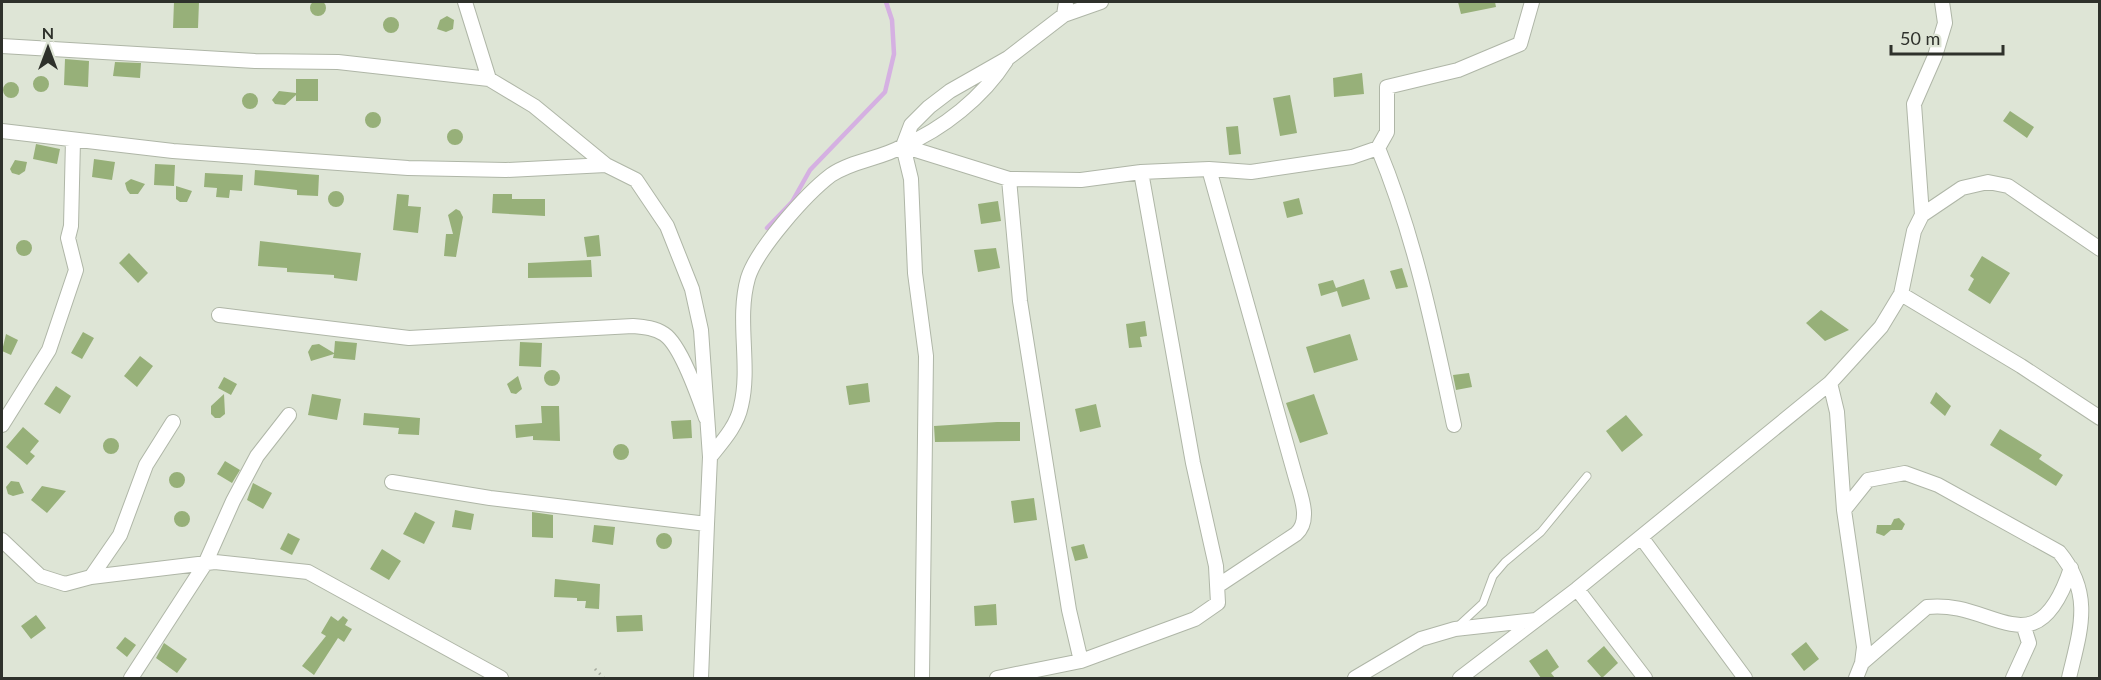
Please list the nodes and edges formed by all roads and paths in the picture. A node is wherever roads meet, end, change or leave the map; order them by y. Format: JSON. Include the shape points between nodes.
{"nodes":[{"id":1,"x":465,"y":2,"type":"edge"},
{"id":2,"x":1101,"y":2,"type":"edge"},
{"id":3,"x":1533,"y":2,"type":"edge"},
{"id":4,"x":1942,"y":2,"type":"edge"},
{"id":5,"x":1065,"y":8,"type":"edge"},
{"id":6,"x":2,"y":46,"type":"edge"},
{"id":7,"x":1008,"y":58,"type":"junction"},
{"id":8,"x":489,"y":79,"type":"junction"},
{"id":9,"x":2,"y":131,"type":"edge"},
{"id":10,"x":73,"y":140,"type":"junction"},
{"id":11,"x":903,"y":146,"type":"junction"},
{"id":12,"x":1378,"y":148,"type":"junction"},
{"id":13,"x":606,"y":165,"type":"junction"},
{"id":14,"x":1209,"y":169,"type":"junction"},
{"id":15,"x":1141,"y":172,"type":"junction"},
{"id":16,"x":1009,"y":179,"type":"junction"},
{"id":17,"x":1922,"y":215,"type":"junction"},
{"id":18,"x":2100,"y":249,"type":"edge"},
{"id":19,"x":1900,"y":294,"type":"junction"},
{"id":20,"x":219,"y":315,"type":"dead end"},
{"id":21,"x":1830,"y":383,"type":"junction"},
{"id":22,"x":289,"y":415,"type":"dead end"},
{"id":23,"x":706,"y":418,"type":"junction"},
{"id":24,"x":2100,"y":418,"type":"edge"},
{"id":25,"x":173,"y":422,"type":"dead end"},
{"id":26,"x":2,"y":425,"type":"edge"},
{"id":27,"x":1454,"y":425,"type":"dead end"},
{"id":28,"x":710,"y":457,"type":"junction"},
{"id":29,"x":1587,"y":476,"type":"dead end"},
{"id":30,"x":392,"y":482,"type":"dead end"},
{"id":31,"x":1844,"y":510,"type":"junction"},
{"id":32,"x":707,"y":524,"type":"junction"},
{"id":33,"x":1641,"y":537,"type":"junction"},
{"id":34,"x":2,"y":540,"type":"edge"},
{"id":35,"x":205,"y":564,"type":"junction"},
{"id":36,"x":2072,"y":567,"type":"junction"},
{"id":37,"x":91,"y":578,"type":"junction"},
{"id":38,"x":1219,"y":585,"type":"junction"},
{"id":39,"x":1577,"y":589,"type":"junction"},
{"id":40,"x":1538,"y":620,"type":"junction"},
{"id":41,"x":2024,"y":627,"type":"junction"},
{"id":42,"x":1455,"y":628,"type":"junction"},
{"id":43,"x":1081,"y":661,"type":"junction"},
{"id":44,"x":1862,"y":663,"type":"junction"},
{"id":45,"x":595,"y":669,"type":"dead end"},
{"id":46,"x":131,"y":678,"type":"edge"},
{"id":47,"x":501,"y":678,"type":"edge"},
{"id":48,"x":604,"y":678,"type":"edge"},
{"id":49,"x":701,"y":678,"type":"edge"},
{"id":50,"x":922,"y":678,"type":"edge"},
{"id":51,"x":997,"y":678,"type":"edge"},
{"id":52,"x":1354,"y":678,"type":"edge"},
{"id":53,"x":1460,"y":678,"type":"edge"},
{"id":54,"x":1645,"y":678,"type":"edge"},
{"id":55,"x":1745,"y":678,"type":"edge"},
{"id":56,"x":1856,"y":678,"type":"edge"},
{"id":57,"x":2013,"y":678,"type":"edge"},
{"id":58,"x":2069,"y":678,"type":"edge"}],
"edges":[{"from":1,"to":8,"type":"street"},
{"from":2,"to":5,"type":"street"},
{"from":3,"to":12,"type":"street","via":[[1520,44],[1458,70],[1387,87],[1387,132]]},
{"from":4,"to":17,"type":"street","via":[[1944,23],[1935,56],[1914,104]]},
{"from":5,"to":7,"type":"street"},
{"from":6,"to":8,"type":"street","via":[[339,62]]},
{"from":7,"to":11,"type":"street","via":[[996,78],[962,108],[924,137]]},
{"from":7,"to":11,"type":"street","via":[[929,107],[911,125]]},
{"from":8,"to":13,"type":"street","via":[[534,106]]},
{"from":9,"to":10,"type":"street"},
{"from":10,"to":13,"type":"street","via":[[408,168],[506,170]]},
{"from":10,"to":26,"type":"street","via":[[68,238],[76,270],[49,350]]},
{"from":11,"to":16,"type":"street"},
{"from":11,"to":28,"type":"street","via":[[832,175],[781,227],[758,257],[748,278],[743,309],[741,407],[727,436]]},
{"from":11,"to":50,"type":"street","via":[[911,179],[915,273],[926,356]]},
{"from":12,"to":14,"type":"street","via":[[1352,157],[1251,172]]},
{"from":12,"to":27,"type":"street","via":[[1414,251]]},
{"from":13,"to":23,"type":"street","via":[[636,180],[667,226],[693,289],[701,330]]},
{"from":14,"to":15,"type":"street"},
{"from":14,"to":38,"type":"street","via":[[1305,520],[1296,534]]},
{"from":15,"to":16,"type":"street","via":[[1081,180]]},
{"from":15,"to":38,"type":"street","via":[[1192,463]]},
{"from":16,"to":43,"type":"street","via":[[1020,301],[1069,610]]},
{"from":17,"to":18,"type":"street","via":[[1962,188],[1988,182],[2008,186]]},
{"from":17,"to":19,"type":"street","via":[[1914,231]]},
{"from":19,"to":21,"type":"street","via":[[1881,327]]},
{"from":19,"to":24,"type":"street"},
{"from":20,"to":23,"type":"street","via":[[409,338],[653,328],[667,336],[680,357]]},
{"from":21,"to":31,"type":"street","via":[[1837,412]]},
{"from":21,"to":33,"type":"street"},
{"from":22,"to":35,"type":"street","via":[[257,456],[232,501]]},
{"from":23,"to":28,"type":"street"},
{"from":25,"to":37,"type":"street","via":[[146,465],[120,535]]},
{"from":28,"to":32,"type":"street"},
{"from":29,"to":42,"type":"lane","via":[[1541,532],[1505,562],[1493,576],[1483,603]]},
{"from":30,"to":32,"type":"street"},
{"from":31,"to":36,"type":"street","via":[[1868,480],[1905,473],[1938,486],[2059,552]]},
{"from":31,"to":44,"type":"street","via":[[1864,647]]},
{"from":32,"to":49,"type":"street"},
{"from":33,"to":39,"type":"street"},
{"from":33,"to":55,"type":"street"},
{"from":34,"to":37,"type":"street","via":[[40,576],[65,584]]},
{"from":35,"to":37,"type":"street"},
{"from":35,"to":46,"type":"street"},
{"from":35,"to":47,"type":"street","via":[[308,572]]},
{"from":36,"to":41,"type":"street","via":[[2064,588],[2046,614]]},
{"from":36,"to":58,"type":"street","via":[[2083,614]]},
{"from":38,"to":43,"type":"street","via":[[1218,603],[1195,619]]},
{"from":39,"to":40,"type":"street"},
{"from":39,"to":54,"type":"street"},
{"from":40,"to":42,"type":"street"},
{"from":40,"to":53,"type":"street"},
{"from":41,"to":44,"type":"street","via":[[2005,625],[1969,610],[1927,607]]},
{"from":41,"to":57,"type":"street","via":[[2029,643]]},
{"from":42,"to":52,"type":"street","via":[[1421,639]]},
{"from":43,"to":51,"type":"street"},
{"from":44,"to":56,"type":"street"},
{"from":45,"to":48,"type":"path"}]}
